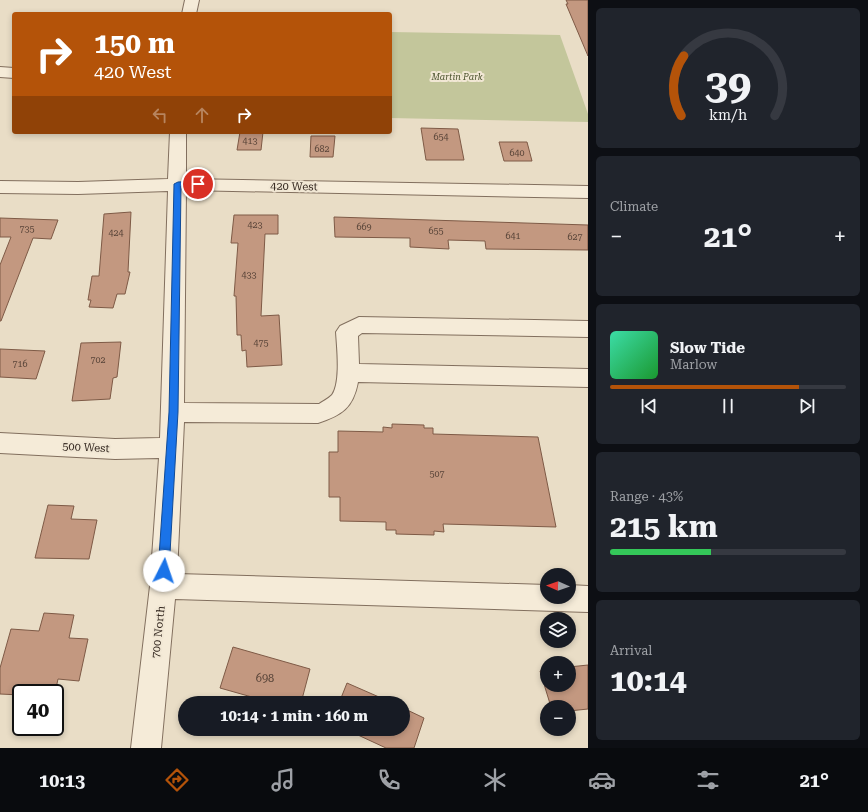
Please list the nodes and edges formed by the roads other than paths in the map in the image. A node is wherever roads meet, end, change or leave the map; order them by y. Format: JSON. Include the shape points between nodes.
{"nodes":[{"id":1,"x":192,"y":0,"type":"edge"},
{"id":2,"x":189,"y":12,"type":"edge"},
{"id":3,"x":0,"y":72,"type":"edge"},
{"id":4,"x":12,"y":73,"type":"edge"},
{"id":5,"x":178,"y":134,"type":"edge"},
{"id":6,"x":178,"y":184,"type":"junction"},
{"id":7,"x":0,"y":187,"type":"edge"},
{"id":8,"x":588,"y":192,"type":"edge"},
{"id":9,"x":588,"y":329,"type":"edge"},
{"id":10,"x":348,"y":373,"type":"junction"},
{"id":11,"x":587,"y":383,"type":"edge"},
{"id":12,"x":174,"y":412,"type":"junction"},
{"id":13,"x":0,"y":443,"type":"edge"},
{"id":14,"x":172,"y":448,"type":"junction"},
{"id":15,"x":162,"y":586,"type":"junction"},
{"id":16,"x":588,"y":599,"type":"edge"},
{"id":17,"x":146,"y":748,"type":"edge"}],
"edges":[{"from":1,"to":2,"type":"street"},
{"from":3,"to":4,"type":"street"},
{"from":5,"to":6,"type":"street","name":"700 North"},
{"from":6,"to":7,"type":"street","name":"420 West","via":[[78,188]]},
{"from":6,"to":8,"type":"street","name":"420 West"},
{"from":6,"to":12,"type":"street","name":"700 North"},
{"from":9,"to":10,"type":"street","via":[[359,324],[347,332]]},
{"from":10,"to":11,"type":"street"},
{"from":10,"to":12,"type":"street","via":[[345,395],[334,408],[318,414]]},
{"from":12,"to":14,"type":"street","name":"700 North"},
{"from":13,"to":14,"type":"street","name":"500 West","via":[[114,449]]},
{"from":14,"to":15,"type":"street","name":"700 North"},
{"from":15,"to":16,"type":"street"},
{"from":15,"to":17,"type":"street","name":"700 North"}]}
